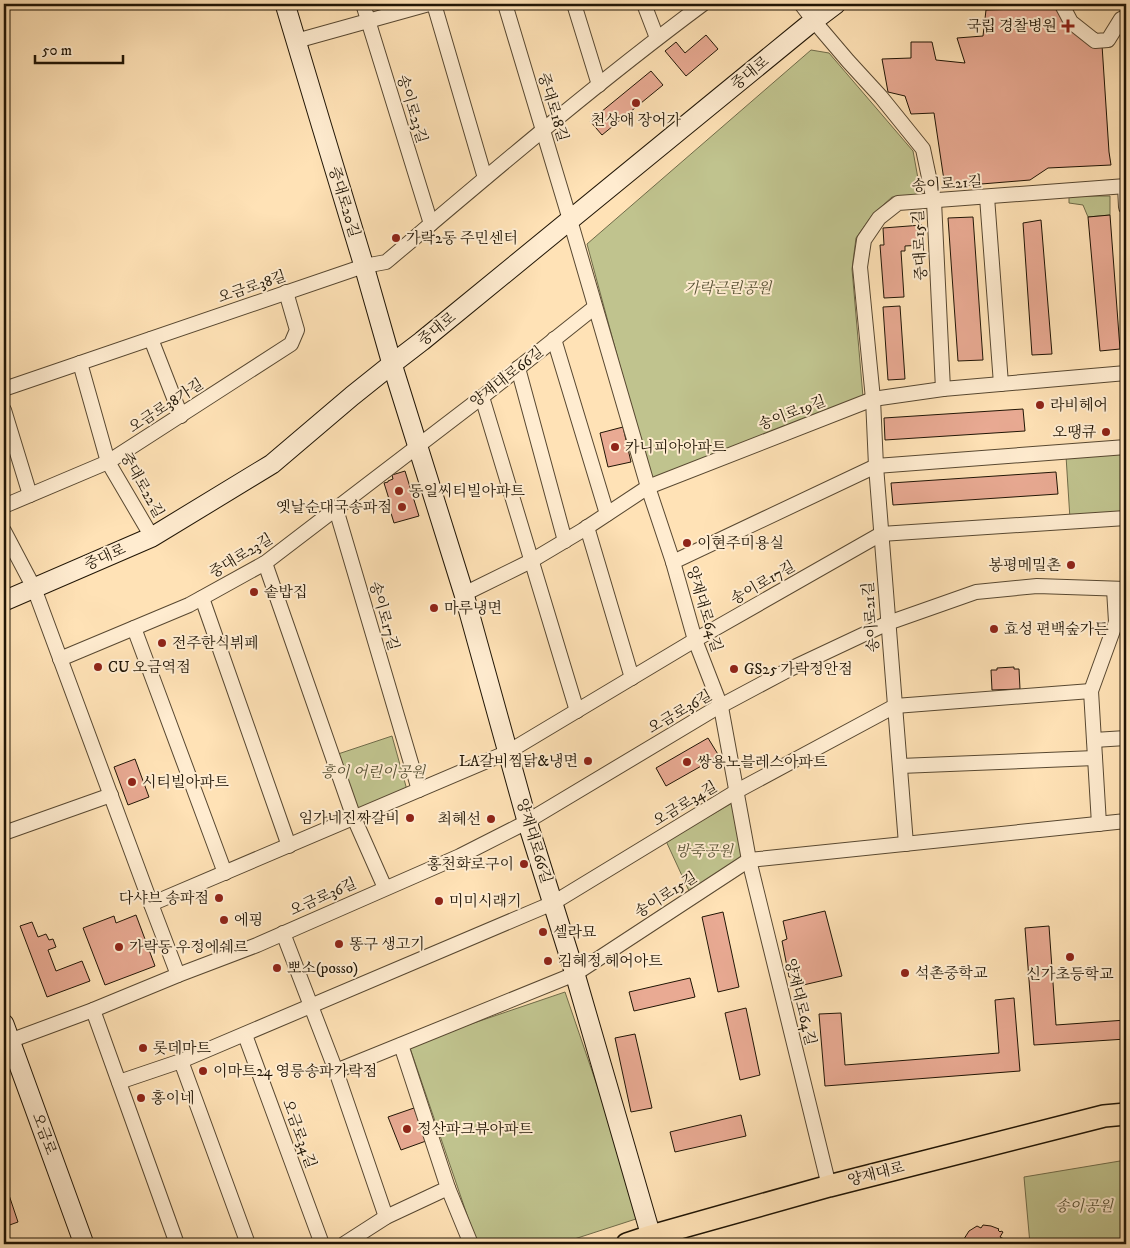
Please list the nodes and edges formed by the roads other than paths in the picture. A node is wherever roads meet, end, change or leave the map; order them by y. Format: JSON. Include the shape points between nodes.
{"nodes":[{"id":1,"x":286,"y":4,"type":"edge"},
{"id":2,"x":363,"y":4,"type":"edge"},
{"id":3,"x":429,"y":4,"type":"edge"},
{"id":4,"x":434,"y":4,"type":"edge"},
{"id":5,"x":505,"y":4,"type":"edge"},
{"id":6,"x":574,"y":4,"type":"edge"},
{"id":7,"x":644,"y":4,"type":"edge"},
{"id":8,"x":703,"y":4,"type":"edge"},
{"id":9,"x":801,"y":4,"type":"edge"},
{"id":10,"x":836,"y":4,"type":"edge"},
{"id":11,"x":1062,"y":4,"type":"edge"},
{"id":12,"x":1126,"y":17,"type":"edge"},
{"id":13,"x":368,"y":21,"type":"junction"},
{"id":14,"x":814,"y":21,"type":"junction"},
{"id":15,"x":657,"y":38,"type":"junction"},
{"id":16,"x":296,"y":41,"type":"junction"},
{"id":17,"x":599,"y":85,"type":"junction"},
{"id":18,"x":543,"y":130,"type":"junction"},
{"id":19,"x":486,"y":178,"type":"junction"},
{"id":20,"x":1125,"y":186,"type":"edge"},
{"id":21,"x":988,"y":197,"type":"junction"},
{"id":22,"x":934,"y":201,"type":"junction"},
{"id":23,"x":1126,"y":208,"type":"edge"},
{"id":24,"x":570,"y":220,"type":"junction"},
{"id":25,"x":431,"y":224,"type":"junction"},
{"id":26,"x":364,"y":266,"type":"junction"},
{"id":27,"x":286,"y":292,"type":"junction"},
{"id":28,"x":596,"y":307,"type":"junction"},
{"id":29,"x":151,"y":338,"type":"junction"},
{"id":30,"x":554,"y":339,"type":"junction"},
{"id":31,"x":80,"y":363,"type":"junction"},
{"id":32,"x":392,"y":364,"type":"junction"},
{"id":33,"x":518,"y":368,"type":"junction"},
{"id":34,"x":1126,"y":373,"type":"edge"},
{"id":35,"x":1000,"y":384,"type":"junction"},
{"id":36,"x":4,"y":389,"type":"edge"},
{"id":37,"x":943,"y":389,"type":"junction"},
{"id":38,"x":482,"y":397,"type":"junction"},
{"id":39,"x":874,"y":399,"type":"junction"},
{"id":40,"x":4,"y":410,"type":"edge"},
{"id":41,"x":181,"y":416,"type":"junction"},
{"id":42,"x":418,"y":446,"type":"junction"},
{"id":43,"x":1126,"y":447,"type":"edge"},
{"id":44,"x":108,"y":462,"type":"junction"},
{"id":45,"x":876,"y":466,"type":"junction"},
{"id":46,"x":648,"y":488,"type":"junction"},
{"id":47,"x":30,"y":495,"type":"junction"},
{"id":48,"x":4,"y":506,"type":"edge"},
{"id":49,"x":336,"y":509,"type":"junction"},
{"id":50,"x":607,"y":514,"type":"junction"},
{"id":51,"x":1126,"y":518,"type":"edge"},
{"id":52,"x":587,"y":527,"type":"junction"},
{"id":53,"x":4,"y":531,"type":"edge"},
{"id":54,"x":881,"y":534,"type":"junction"},
{"id":55,"x":152,"y":536,"type":"junction"},
{"id":56,"x":565,"y":541,"type":"junction"},
{"id":57,"x":531,"y":561,"type":"junction"},
{"id":58,"x":673,"y":562,"type":"junction"},
{"id":59,"x":265,"y":563,"type":"junction"},
{"id":60,"x":34,"y":588,"type":"junction"},
{"id":61,"x":1120,"y":589,"type":"edge"},
{"id":62,"x":464,"y":594,"type":"junction"},
{"id":63,"x":202,"y":598,"type":"junction"},
{"id":64,"x":4,"y":601,"type":"edge"},
{"id":65,"x":888,"y":623,"type":"junction"},
{"id":66,"x":134,"y":628,"type":"junction"},
{"id":67,"x":695,"y":640,"type":"junction"},
{"id":68,"x":60,"y":659,"type":"junction"},
{"id":69,"x":632,"y":678,"type":"junction"},
{"id":70,"x":1092,"y":691,"type":"junction"},
{"id":71,"x":895,"y":706,"type":"junction"},
{"id":72,"x":721,"y":707,"type":"junction"},
{"id":73,"x":577,"y":711,"type":"junction"},
{"id":74,"x":1126,"y":738,"type":"edge"},
{"id":75,"x":1094,"y":740,"type":"junction"},
{"id":76,"x":508,"y":752,"type":"junction"},
{"id":77,"x":1095,"y":758,"type":"junction"},
{"id":78,"x":900,"y":766,"type":"junction"},
{"id":79,"x":418,"y":790,"type":"junction"},
{"id":80,"x":737,"y":792,"type":"junction"},
{"id":81,"x":111,"y":796,"type":"junction"},
{"id":82,"x":354,"y":818,"type":"junction"},
{"id":83,"x":527,"y":821,"type":"junction"},
{"id":84,"x":1126,"y":821,"type":"edge"},
{"id":85,"x":1099,"y":824,"type":"junction"},
{"id":86,"x":4,"y":833,"type":"edge"},
{"id":87,"x":906,"y":844,"type":"junction"},
{"id":88,"x":289,"y":846,"type":"junction"},
{"id":89,"x":749,"y":860,"type":"junction"},
{"id":90,"x":225,"y":873,"type":"junction"},
{"id":91,"x":385,"y":888,"type":"junction"},
{"id":92,"x":553,"y":903,"type":"junction"},
{"id":93,"x":151,"y":904,"type":"junction"},
{"id":94,"x":283,"y":933,"type":"junction"},
{"id":95,"x":575,"y":974,"type":"junction"},
{"id":96,"x":178,"y":975,"type":"junction"},
{"id":97,"x":311,"y":1007,"type":"junction"},
{"id":98,"x":93,"y":1010,"type":"junction"},
{"id":99,"x":245,"y":1035,"type":"junction"},
{"id":100,"x":6,"y":1036,"type":"edge"},
{"id":101,"x":401,"y":1045,"type":"junction"},
{"id":102,"x":181,"y":1061,"type":"junction"},
{"id":103,"x":336,"y":1071,"type":"junction"},
{"id":104,"x":119,"y":1082,"type":"junction"},
{"id":105,"x":1126,"y":1114,"type":"edge"},
{"id":106,"x":830,"y":1186,"type":"junction"},
{"id":107,"x":448,"y":1188,"type":"junction"},
{"id":108,"x":386,"y":1217,"type":"junction"},
{"id":109,"x":651,"y":1236,"type":"junction"},
{"id":110,"x":84,"y":1244,"type":"edge"},
{"id":111,"x":177,"y":1244,"type":"edge"},
{"id":112,"x":248,"y":1244,"type":"edge"},
{"id":113,"x":322,"y":1244,"type":"edge"},
{"id":114,"x":344,"y":1244,"type":"edge"},
{"id":115,"x":471,"y":1244,"type":"edge"},
{"id":116,"x":627,"y":1244,"type":"edge"}],
"edges":[{"from":1,"to":16,"type":"street","name":"중대로20길"},
{"from":2,"to":13,"type":"street","name":"송이로23길"},
{"from":3,"to":13,"type":"street"},
{"from":4,"to":19,"type":"street"},
{"from":5,"to":18,"type":"street","name":"중대로18길"},
{"from":6,"to":17,"type":"street"},
{"from":7,"to":15,"type":"street"},
{"from":8,"to":15,"type":"street"},
{"from":9,"to":14,"type":"street","name":"중대로15길"},
{"from":10,"to":14,"type":"street","name":"중대로"},
{"from":11,"to":12,"type":"street","via":[[1070,22],[1095,41],[1108,40],[1121,19]]},
{"from":13,"to":16,"type":"street"},
{"from":13,"to":25,"type":"street","name":"송이로23길"},
{"from":14,"to":22,"type":"street","name":"중대로15길","via":[[923,149]]},
{"from":14,"to":24,"type":"street","name":"중대로"},
{"from":15,"to":17,"type":"street"},
{"from":16,"to":26,"type":"street","name":"중대로20길"},
{"from":17,"to":18,"type":"street"},
{"from":18,"to":19,"type":"street"},
{"from":18,"to":24,"type":"street","name":"중대로18길"},
{"from":19,"to":25,"type":"street"},
{"from":20,"to":21,"type":"street","name":"송이로21길"},
{"from":20,"to":23,"type":"street"},
{"from":21,"to":22,"type":"street","name":"송이로21길"},
{"from":21,"to":35,"type":"street"},
{"from":22,"to":37,"type":"street","name":"중대로15길"},
{"from":22,"to":39,"type":"street","name":"송이로21길","via":[[898,204],[879,218],[864,240],[860,268]]},
{"from":24,"to":28,"type":"street","name":"양재대로64길"},
{"from":24,"to":32,"type":"street","name":"중대로"},
{"from":25,"to":26,"type":"street","via":[[386,262]]},
{"from":26,"to":27,"type":"street","name":"오금로38길"},
{"from":26,"to":32,"type":"street","name":"중대로20길"},
{"from":27,"to":29,"type":"street","name":"오금로38길"},
{"from":27,"to":41,"type":"street","name":"오금로38가길","via":[[297,330],[291,344]]},
{"from":28,"to":30,"type":"street","name":"양재대로66길"},
{"from":28,"to":46,"type":"street","name":"양재대로64길"},
{"from":29,"to":31,"type":"street","name":"오금로38길"},
{"from":29,"to":41,"type":"street"},
{"from":30,"to":33,"type":"street","name":"양재대로66길"},
{"from":30,"to":50,"type":"street"},
{"from":31,"to":36,"type":"street","name":"오금로38길"},
{"from":31,"to":44,"type":"street","name":"중대로22길"},
{"from":32,"to":42,"type":"street","name":"양재대로66길"},
{"from":32,"to":55,"type":"street","name":"중대로","via":[[272,464]]},
{"from":33,"to":38,"type":"street","name":"양재대로66길"},
{"from":33,"to":56,"type":"street"},
{"from":34,"to":35,"type":"street","name":"송이로19길"},
{"from":35,"to":37,"type":"street","name":"송이로19길"},
{"from":37,"to":39,"type":"street","name":"송이로19길"},
{"from":38,"to":42,"type":"street","name":"양재대로66길"},
{"from":38,"to":57,"type":"street"},
{"from":39,"to":45,"type":"street","name":"송이로21길"},
{"from":39,"to":46,"type":"street","name":"송이로19길"},
{"from":40,"to":47,"type":"street"},
{"from":41,"to":44,"type":"street","name":"오금로38가길"},
{"from":42,"to":49,"type":"street","name":"중대로23길"},
{"from":42,"to":62,"type":"street","name":"양재대로66길"},
{"from":43,"to":45,"type":"street"},
{"from":44,"to":47,"type":"street","name":"오금로38가길"},
{"from":44,"to":55,"type":"street","name":"중대로22길"},
{"from":45,"to":54,"type":"street","name":"송이로21길"},
{"from":45,"to":58,"type":"street"},
{"from":46,"to":50,"type":"street","name":"송이로19길"},
{"from":46,"to":58,"type":"street","name":"양재대로64길"},
{"from":47,"to":48,"type":"street","name":"오금로38가길"},
{"from":49,"to":59,"type":"street","name":"중대로23길"},
{"from":49,"to":79,"type":"street","name":"송이로17길"},
{"from":50,"to":52,"type":"street","name":"송이로19길"},
{"from":51,"to":54,"type":"street","name":"송이로17길"},
{"from":52,"to":56,"type":"street","name":"송이로19길"},
{"from":52,"to":69,"type":"street"},
{"from":53,"to":60,"type":"street"},
{"from":54,"to":65,"type":"street","name":"송이로21길"},
{"from":54,"to":67,"type":"street","name":"송이로17길"},
{"from":55,"to":60,"type":"street","name":"중대로"},
{"from":56,"to":57,"type":"street","name":"송이로19길"},
{"from":57,"to":62,"type":"street","name":"송이로19길"},
{"from":57,"to":73,"type":"street"},
{"from":58,"to":67,"type":"street","name":"양재대로64길"},
{"from":59,"to":63,"type":"street","name":"중대로23길"},
{"from":59,"to":82,"type":"street"},
{"from":60,"to":64,"type":"street","name":"중대로"},
{"from":60,"to":68,"type":"street"},
{"from":61,"to":65,"type":"street","name":"오금로36길","via":[[1037,586],[976,592]]},
{"from":61,"to":70,"type":"street","name":"오금로36길","via":[[1116,622]]},
{"from":62,"to":76,"type":"street","name":"양재대로66길"},
{"from":63,"to":66,"type":"street","name":"중대로23길"},
{"from":63,"to":88,"type":"street"},
{"from":65,"to":71,"type":"street","name":"송이로21길"},
{"from":65,"to":72,"type":"street","name":"오금로36길","via":[[788,670]]},
{"from":66,"to":68,"type":"street","name":"중대로23길"},
{"from":66,"to":90,"type":"street"},
{"from":67,"to":69,"type":"street","name":"송이로17길"},
{"from":67,"to":72,"type":"street","name":"양재대로64길"},
{"from":68,"to":81,"type":"street"},
{"from":69,"to":73,"type":"street","name":"송이로17길"},
{"from":70,"to":71,"type":"street","name":"오금로34길"},
{"from":70,"to":75,"type":"street","name":"오금로36길"},
{"from":71,"to":78,"type":"street","name":"송이로21길"},
{"from":71,"to":80,"type":"street","name":"오금로34길"},
{"from":72,"to":80,"type":"street","name":"양재대로64길"},
{"from":72,"to":83,"type":"street","name":"오금로36길"},
{"from":73,"to":76,"type":"street","name":"송이로17길"},
{"from":74,"to":75,"type":"street"},
{"from":75,"to":77,"type":"street","name":"오금로36길"},
{"from":76,"to":79,"type":"street","name":"송이로17길"},
{"from":76,"to":83,"type":"street","name":"양재대로66길"},
{"from":77,"to":78,"type":"street"},
{"from":77,"to":85,"type":"street","name":"오금로36길"},
{"from":78,"to":87,"type":"street","name":"송이로21길"},
{"from":79,"to":82,"type":"street","name":"송이로17길"},
{"from":80,"to":89,"type":"street","name":"양재대로64길"},
{"from":80,"to":92,"type":"street","name":"오금로34길"},
{"from":81,"to":86,"type":"street"},
{"from":81,"to":93,"type":"street"},
{"from":82,"to":88,"type":"street","name":"송이로17길"},
{"from":82,"to":91,"type":"street"},
{"from":83,"to":91,"type":"street","name":"오금로36길","via":[[460,856]]},
{"from":83,"to":92,"type":"street","name":"양재대로66길"},
{"from":84,"to":85,"type":"street","name":"송이로15길"},
{"from":85,"to":87,"type":"street","name":"송이로15길"},
{"from":87,"to":89,"type":"street","name":"송이로15길"},
{"from":88,"to":90,"type":"street","name":"송이로17길"},
{"from":89,"to":95,"type":"street","name":"송이로15길"},
{"from":89,"to":106,"type":"street","name":"양재대로64길"},
{"from":90,"to":93,"type":"street","name":"송이로17길"},
{"from":91,"to":94,"type":"street","name":"오금로36길"},
{"from":92,"to":95,"type":"street","name":"양재대로66길"},
{"from":92,"to":97,"type":"street","name":"오금로34길"},
{"from":93,"to":96,"type":"street"},
{"from":94,"to":96,"type":"street","name":"오금로36길"},
{"from":94,"to":97,"type":"street","name":"오금로36길"},
{"from":95,"to":101,"type":"street","name":"송이로15길"},
{"from":95,"to":109,"type":"street","name":"양재대로66길"},
{"from":96,"to":98,"type":"street","name":"오금로36길"},
{"from":97,"to":99,"type":"street","name":"오금로34길"},
{"from":97,"to":103,"type":"street"},
{"from":98,"to":100,"type":"street","name":"오금로36길"},
{"from":98,"to":104,"type":"street"},
{"from":99,"to":102,"type":"street","name":"오금로34길"},
{"from":99,"to":113,"type":"street","name":"오금로34길"},
{"from":100,"to":110,"type":"street","name":"오금로"},
{"from":101,"to":103,"type":"street","name":"송이로15길"},
{"from":101,"to":107,"type":"street"},
{"from":102,"to":104,"type":"street","name":"오금로34길"},
{"from":102,"to":112,"type":"street"},
{"from":103,"to":108,"type":"street"},
{"from":104,"to":111,"type":"street"},
{"from":105,"to":106,"type":"main road","name":"양재대로","via":[[1104,1116]]},
{"from":106,"to":109,"type":"main road","name":"양재대로"},
{"from":107,"to":108,"type":"street"},
{"from":107,"to":115,"type":"street"},
{"from":108,"to":114,"type":"street"},
{"from":109,"to":116,"type":"main road","name":"양재대로"}]}
